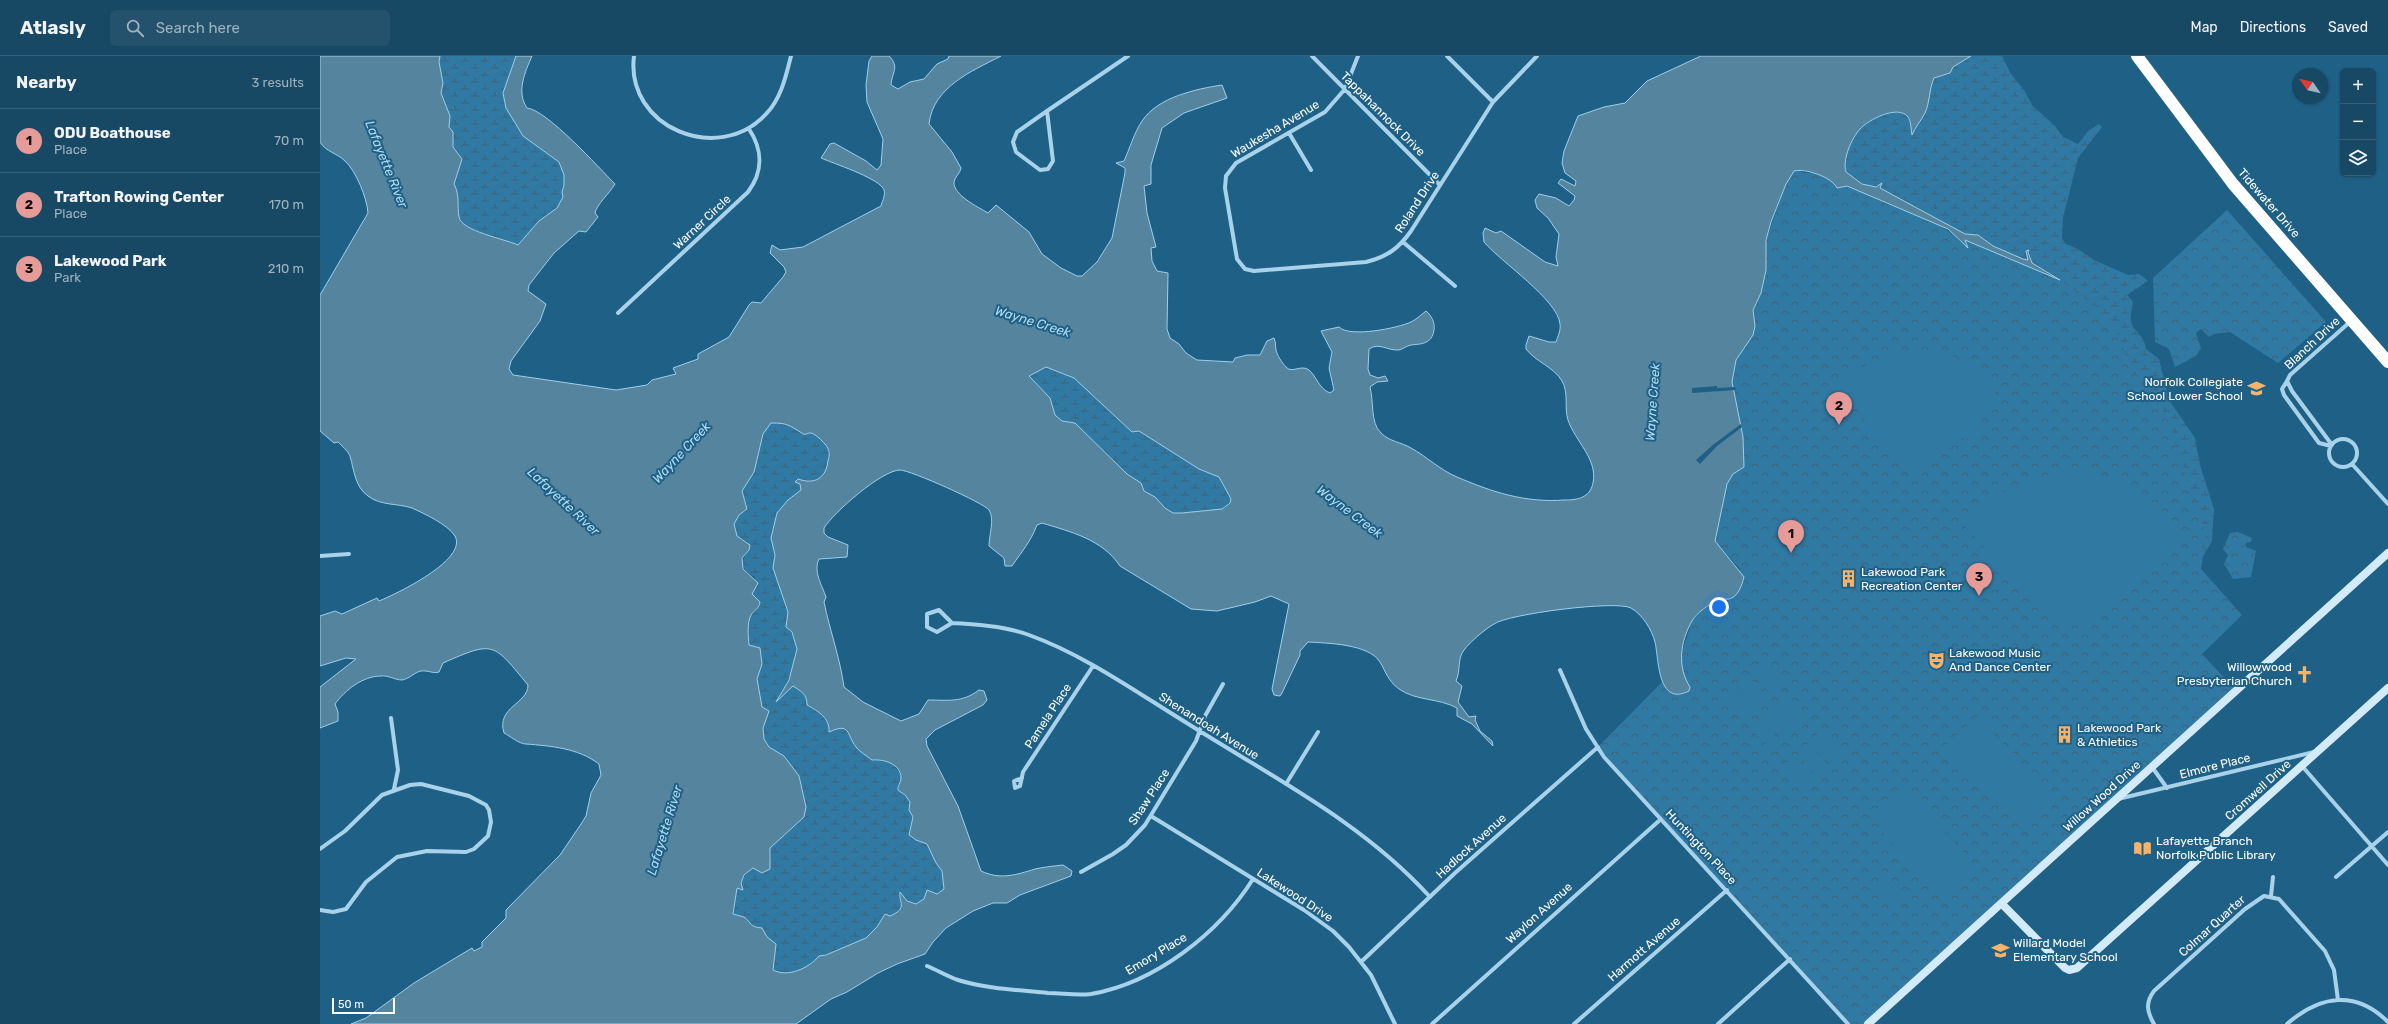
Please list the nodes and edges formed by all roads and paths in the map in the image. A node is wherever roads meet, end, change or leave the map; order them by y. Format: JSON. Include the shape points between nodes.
{"nodes":[{"id":1,"x":634,"y":56,"type":"edge"},
{"id":2,"x":791,"y":56,"type":"edge"},
{"id":3,"x":1128,"y":56,"type":"edge"},
{"id":4,"x":1312,"y":56,"type":"edge"},
{"id":5,"x":1358,"y":56,"type":"edge"},
{"id":6,"x":1447,"y":56,"type":"edge"},
{"id":7,"x":1537,"y":56,"type":"edge"},
{"id":8,"x":2137,"y":56,"type":"edge"},
{"id":9,"x":1345,"y":89,"type":"junction"},
{"id":10,"x":1493,"y":102,"type":"junction"},
{"id":11,"x":1047,"y":111,"type":"junction"},
{"id":12,"x":749,"y":129,"type":"junction"},
{"id":13,"x":1289,"y":133,"type":"junction"},
{"id":14,"x":1310,"y":170,"type":"dead end"},
{"id":15,"x":1440,"y":185,"type":"junction"},
{"id":16,"x":1403,"y":242,"type":"junction"},
{"id":17,"x":1240,"y":264,"type":"joint"},
{"id":18,"x":1455,"y":286,"type":"dead end"},
{"id":19,"x":618,"y":313,"type":"dead end"},
{"id":20,"x":2352,"y":320,"type":"junction"},
{"id":21,"x":2388,"y":362,"type":"edge"},
{"id":22,"x":2287,"y":381,"type":"junction"},
{"id":23,"x":2332,"y":446,"type":"junction"},
{"id":24,"x":2352,"y":464,"type":"junction"},
{"id":25,"x":2388,"y":504,"type":"edge"},
{"id":26,"x":2388,"y":553,"type":"edge"},
{"id":27,"x":349,"y":554,"type":"dead end"},
{"id":28,"x":320,"y":556,"type":"edge"},
{"id":29,"x":952,"y":623,"type":"junction"},
{"id":30,"x":1093,"y":666,"type":"junction"},
{"id":31,"x":1560,"y":670,"type":"dead end"},
{"id":32,"x":1223,"y":684,"type":"dead end"},
{"id":33,"x":2388,"y":688,"type":"edge"},
{"id":34,"x":391,"y":718,"type":"dead end"},
{"id":35,"x":1199,"y":731,"type":"junction"},
{"id":36,"x":1318,"y":732,"type":"dead end"},
{"id":37,"x":1598,"y":748,"type":"junction"},
{"id":38,"x":2318,"y":751,"type":"junction"},
{"id":39,"x":2302,"y":766,"type":"junction"},
{"id":40,"x":2152,"y":767,"type":"junction"},
{"id":41,"x":1022,"y":778,"type":"dead end"},
{"id":42,"x":1286,"y":784,"type":"junction"},
{"id":43,"x":2167,"y":788,"type":"junction"},
{"id":44,"x":394,"y":789,"type":"junction"},
{"id":45,"x":2116,"y":800,"type":"junction"},
{"id":46,"x":1151,"y":816,"type":"junction"},
{"id":47,"x":1661,"y":819,"type":"junction"},
{"id":48,"x":2388,"y":832,"type":"edge"},
{"id":49,"x":2372,"y":846,"type":"junction"},
{"id":50,"x":320,"y":849,"type":"edge"},
{"id":51,"x":2388,"y":865,"type":"edge"},
{"id":52,"x":1081,"y":872,"type":"dead end"},
{"id":53,"x":2273,"y":877,"type":"dead end"},
{"id":54,"x":2336,"y":877,"type":"dead end"},
{"id":55,"x":1253,"y":879,"type":"junction"},
{"id":56,"x":1727,"y":890,"type":"junction"},
{"id":57,"x":2271,"y":896,"type":"junction"},
{"id":58,"x":1430,"y":897,"type":"junction"},
{"id":59,"x":2002,"y":904,"type":"junction"},
{"id":60,"x":320,"y":910,"type":"edge"},
{"id":61,"x":1790,"y":959,"type":"junction"},
{"id":62,"x":1362,"y":962,"type":"junction"},
{"id":63,"x":927,"y":966,"type":"dead end"},
{"id":64,"x":2338,"y":1000,"type":"junction"},
{"id":65,"x":2388,"y":1022,"type":"edge"},
{"id":66,"x":1395,"y":1024,"type":"edge"},
{"id":67,"x":1432,"y":1024,"type":"edge"},
{"id":68,"x":1574,"y":1024,"type":"edge"},
{"id":69,"x":1718,"y":1024,"type":"edge"},
{"id":70,"x":1848,"y":1024,"type":"edge"},
{"id":71,"x":1868,"y":1024,"type":"edge"},
{"id":72,"x":2154,"y":1024,"type":"edge"},
{"id":73,"x":2287,"y":1024,"type":"edge"}],
"edges":[{"from":1,"to":12,"type":"street","via":[[635,82],[648,108],[666,125],[692,136],[719,139],[738,135]]},
{"from":2,"to":12,"type":"street","via":[[787,73],[774,103],[763,118]]},
{"from":3,"to":11,"type":"street"},
{"from":4,"to":9,"type":"street","name":"Tappahannock Drive"},
{"from":5,"to":9,"type":"street","name":"Waukesha Avenue"},
{"from":6,"to":10,"type":"street"},
{"from":7,"to":10,"type":"street","name":"Roland Drive"},
{"from":8,"to":20,"type":"highway","name":"Tidewater Drive","via":[[2233,184]]},
{"from":9,"to":13,"type":"street","name":"Waukesha Avenue","via":[[1325,112]]},
{"from":9,"to":15,"type":"street","name":"Tappahannock Drive"},
{"from":10,"to":15,"type":"street","name":"Roland Drive"},
{"from":11,"to":11,"type":"street","via":[[1053,162],[1048,169],[1040,170],[1016,152],[1013,142],[1017,132]]},
{"from":12,"to":19,"type":"street","name":"Warner Circle","via":[[760,154],[758,176],[754,185]]},
{"from":13,"to":14,"type":"street"},
{"from":13,"to":17,"type":"street","name":"Waukesha Avenue","via":[[1236,163],[1226,178],[1225,188]]},
{"from":15,"to":16,"type":"street","name":"Roland Drive"},
{"from":16,"to":17,"type":"street","name":"Roland Drive","via":[[1389,254],[1366,262],[1254,271],[1245,269]]},
{"from":16,"to":18,"type":"street"},
{"from":20,"to":21,"type":"highway","name":"Tidewater Drive"},
{"from":20,"to":22,"type":"street","name":"Blanch Drive","via":[[2290,375]]},
{"from":22,"to":23,"type":"street","name":"Blanch Drive"},
{"from":22,"to":23,"type":"street","name":"Blanch Drive","via":[[2282,389],[2284,395],[2320,443]]},
{"from":23,"to":24,"type":"street","via":[[2330,456],[2335,464],[2344,467]]},
{"from":23,"to":24,"type":"street","via":[[2341,440],[2353,443],[2357,456]]},
{"from":24,"to":25,"type":"street"},
{"from":26,"to":40,"type":"street","name":"Willow Wood Drive"},
{"from":27,"to":28,"type":"street"},
{"from":29,"to":29,"type":"street","name":"Shenandoah Avenue","via":[[939,610],[927,614],[927,627],[937,632]]},
{"from":29,"to":30,"type":"street","name":"Shenandoah Avenue","via":[[982,625],[1029,635]]},
{"from":30,"to":35,"type":"street","name":"Shenandoah Avenue"},
{"from":30,"to":41,"type":"street","name":"Pamela Place"},
{"from":31,"to":37,"type":"street","name":"Huntington Place","via":[[1586,729]]},
{"from":32,"to":35,"type":"street","name":"Shaw Place"},
{"from":33,"to":38,"type":"street","name":"Cromwell Drive"},
{"from":34,"to":44,"type":"street","via":[[398,770]]},
{"from":35,"to":42,"type":"street","name":"Shenandoah Avenue"},
{"from":35,"to":46,"type":"street","name":"Shaw Place","via":[[1196,741]]},
{"from":36,"to":42,"type":"street"},
{"from":37,"to":47,"type":"street","name":"Huntington Place"},
{"from":37,"to":58,"type":"street","name":"Hadlock Avenue"},
{"from":38,"to":39,"type":"street","name":"Cromwell Drive"},
{"from":38,"to":43,"type":"street","name":"Elmore Place"},
{"from":39,"to":49,"type":"street"},
{"from":39,"to":59,"type":"street","name":"Cromwell Drive","via":[[2077,968],[2065,968]]},
{"from":40,"to":43,"type":"street"},
{"from":40,"to":45,"type":"street","name":"Willow Wood Drive"},
{"from":42,"to":58,"type":"street","name":"Shenandoah Avenue","via":[[1332,812],[1379,847]]},
{"from":43,"to":45,"type":"street","name":"Elmore Place"},
{"from":44,"to":50,"type":"street","via":[[382,795],[345,831]]},
{"from":44,"to":60,"type":"street","via":[[421,784],[476,799],[489,810],[491,822],[488,836],[479,846],[466,852],[427,851],[397,857],[366,882],[346,909],[333,912]]},
{"from":45,"to":59,"type":"street","name":"Willow Wood Drive"},
{"from":46,"to":52,"type":"street","name":"Shaw Place","via":[[1126,845]]},
{"from":46,"to":55,"type":"street","name":"Lakewood Drive"},
{"from":47,"to":56,"type":"street","name":"Huntington Place"},
{"from":47,"to":67,"type":"street","name":"Waylon Avenue"},
{"from":48,"to":49,"type":"street"},
{"from":49,"to":51,"type":"street"},
{"from":49,"to":54,"type":"street"},
{"from":53,"to":57,"type":"street"},
{"from":55,"to":62,"type":"street","name":"Lakewood Drive","via":[[1319,920]]},
{"from":55,"to":63,"type":"street","name":"Emory Place","via":[[1232,909],[1202,938],[1174,958],[1138,978],[1108,990],[1080,995],[996,988],[957,980]]},
{"from":56,"to":61,"type":"street","name":"Huntington Place"},
{"from":56,"to":68,"type":"street","name":"Harmott Avenue"},
{"from":57,"to":64,"type":"street","via":[[2279,899],[2325,951],[2334,970]]},
{"from":57,"to":72,"type":"street","name":"Colmar Quarter","via":[[2264,896],[2254,902],[2154,991],[2147,1009]]},
{"from":58,"to":62,"type":"street","name":"Hadlock Avenue"},
{"from":59,"to":71,"type":"street","name":"Willow Wood Drive"},
{"from":61,"to":69,"type":"street"},
{"from":61,"to":70,"type":"street","name":"Huntington Place"},
{"from":62,"to":66,"type":"street","name":"Lakewood Drive","via":[[1377,985]]},
{"from":64,"to":65,"type":"street","via":[[2349,999],[2366,1005]]},
{"from":64,"to":73,"type":"street","via":[[2316,1005]]}]}
